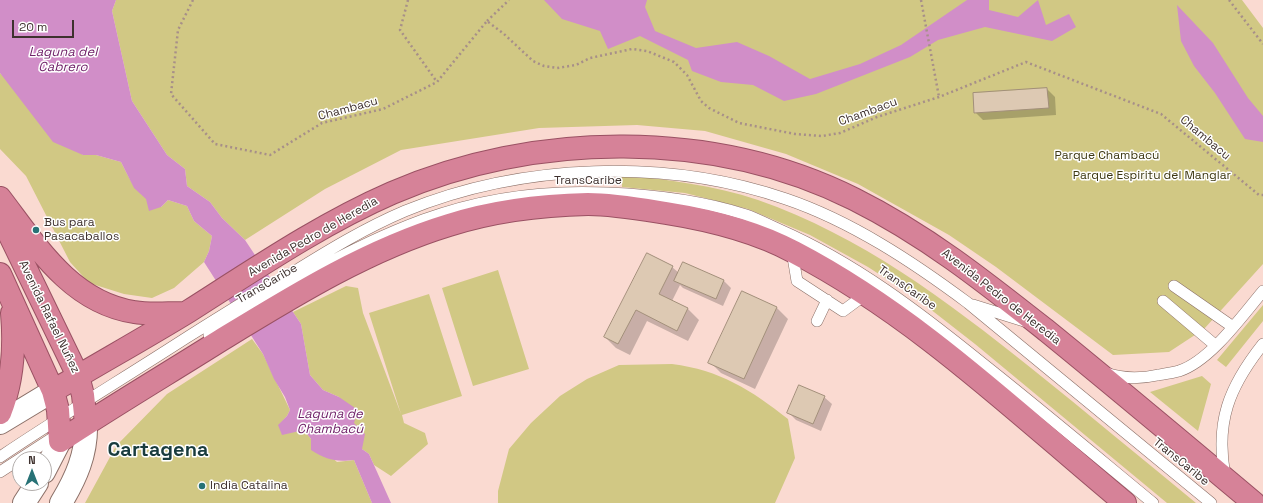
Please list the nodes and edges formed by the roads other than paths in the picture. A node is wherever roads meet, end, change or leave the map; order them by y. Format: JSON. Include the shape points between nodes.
{"nodes":[{"id":1,"x":0,"y":198,"type":"edge"},
{"id":2,"x":0,"y":215,"type":"edge"},
{"id":3,"x":792,"y":251,"type":"junction"},
{"id":4,"x":4,"y":282,"type":"edge"},
{"id":5,"x":296,"y":282,"type":"junction"},
{"id":6,"x":1174,"y":286,"type":"dead end"},
{"id":7,"x":1263,"y":291,"type":"edge"},
{"id":8,"x":866,"y":294,"type":"junction"},
{"id":9,"x":827,"y":300,"type":"junction"},
{"id":10,"x":1163,"y":301,"type":"dead end"},
{"id":11,"x":968,"y":303,"type":"junction"},
{"id":12,"x":186,"y":313,"type":"junction"},
{"id":13,"x":817,"y":321,"type":"dead end"},
{"id":14,"x":1040,"y":326,"type":"junction"},
{"id":15,"x":1233,"y":327,"type":"junction"},
{"id":16,"x":1263,"y":344,"type":"edge"},
{"id":17,"x":1215,"y":345,"type":"junction"},
{"id":18,"x":1090,"y":367,"type":"junction"},
{"id":19,"x":78,"y":376,"type":"junction"},
{"id":20,"x":53,"y":392,"type":"junction"},
{"id":21,"x":0,"y":412,"type":"edge"},
{"id":22,"x":85,"y":414,"type":"junction"},
{"id":23,"x":0,"y":423,"type":"edge"},
{"id":24,"x":59,"y":431,"type":"junction"},
{"id":25,"x":52,"y":451,"type":"edge"},
{"id":26,"x":0,"y":458,"type":"edge"},
{"id":27,"x":0,"y":472,"type":"edge"},
{"id":28,"x":1225,"y":479,"type":"junction"},
{"id":29,"x":32,"y":491,"type":"edge"},
{"id":30,"x":24,"y":503,"type":"edge"},
{"id":31,"x":61,"y":503,"type":"edge"},
{"id":32,"x":1124,"y":503,"type":"edge"},
{"id":33,"x":1153,"y":503,"type":"edge"},
{"id":34,"x":1211,"y":503,"type":"edge"},
{"id":35,"x":1254,"y":503,"type":"edge"}],
"edges":[{"from":1,"to":12,"type":"highway","via":[[59,274],[81,292],[109,306],[134,312]]},
{"from":2,"to":19,"type":"highway","name":"Avenida Rafael Nuñez"},
{"from":3,"to":5,"type":"highway","via":[[759,236],[703,219],[589,204],[514,210],[451,224],[411,238],[348,266]]},
{"from":3,"to":8,"type":"highway"},
{"from":3,"to":9,"type":"lane","via":[[797,281]]},
{"from":4,"to":20,"type":"highway","name":"Avenida Rafael Nuñez"},
{"from":4,"to":21,"type":"highway","via":[[13,324],[14,351],[8,390]]},
{"from":5,"to":11,"type":"lane","name":"TransCaribe","via":[[349,238],[406,210],[468,190],[527,178],[589,171],[639,171],[688,175],[787,199],[870,239],[938,281]]},
{"from":5,"to":22,"type":"highway"},
{"from":5,"to":33,"type":"lane","name":"TransCaribe","via":[[423,220],[514,196],[583,192],[667,197],[703,203],[748,216],[807,242],[864,274],[924,316]]},
{"from":6,"to":15,"type":"lane"},
{"from":7,"to":15,"type":"lane"},
{"from":8,"to":9,"type":"lane","via":[[843,311]]},
{"from":8,"to":32,"type":"highway","via":[[963,367]]},
{"from":9,"to":13,"type":"lane"},
{"from":10,"to":17,"type":"lane"},
{"from":11,"to":14,"type":"lane","name":"TransCaribe"},
{"from":11,"to":34,"type":"lane","name":"TransCaribe"},
{"from":12,"to":14,"type":"highway","name":"Avenida Pedro de Heredia","via":[[353,212],[393,193],[454,170],[497,158],[600,146],[658,147],[703,152],[794,175],[851,197],[950,255]]},
{"from":12,"to":19,"type":"highway","name":"Avenida Pedro de Heredia"},
{"from":14,"to":18,"type":"highway","name":"Avenida Pedro de Heredia"},
{"from":15,"to":17,"type":"lane"},
{"from":16,"to":28,"type":"lane","via":[[1244,368],[1226,406],[1222,434]]},
{"from":17,"to":18,"type":"lane","via":[[1204,356],[1180,370],[1142,379],[1114,376]]},
{"from":18,"to":28,"type":"highway","name":"Avenida Pedro de Heredia"},
{"from":19,"to":20,"type":"highway","name":"Avenida Pedro de Heredia"},
{"from":19,"to":22,"type":"highway","name":"Avenida Rafael Nuñez"},
{"from":20,"to":23,"type":"main road"},
{"from":20,"to":24,"type":"highway","name":"Avenida Rafael Nuñez"},
{"from":22,"to":24,"type":"highway"},
{"from":22,"to":31,"type":"main road","via":[[85,445],[81,463]]},
{"from":24,"to":25,"type":"main road"},
{"from":24,"to":26,"type":"lane"},
{"from":24,"to":27,"type":"lane"},
{"from":28,"to":35,"type":"highway","name":"Avenida Pedro de Heredia"},
{"from":29,"to":30,"type":"main road"}]}
